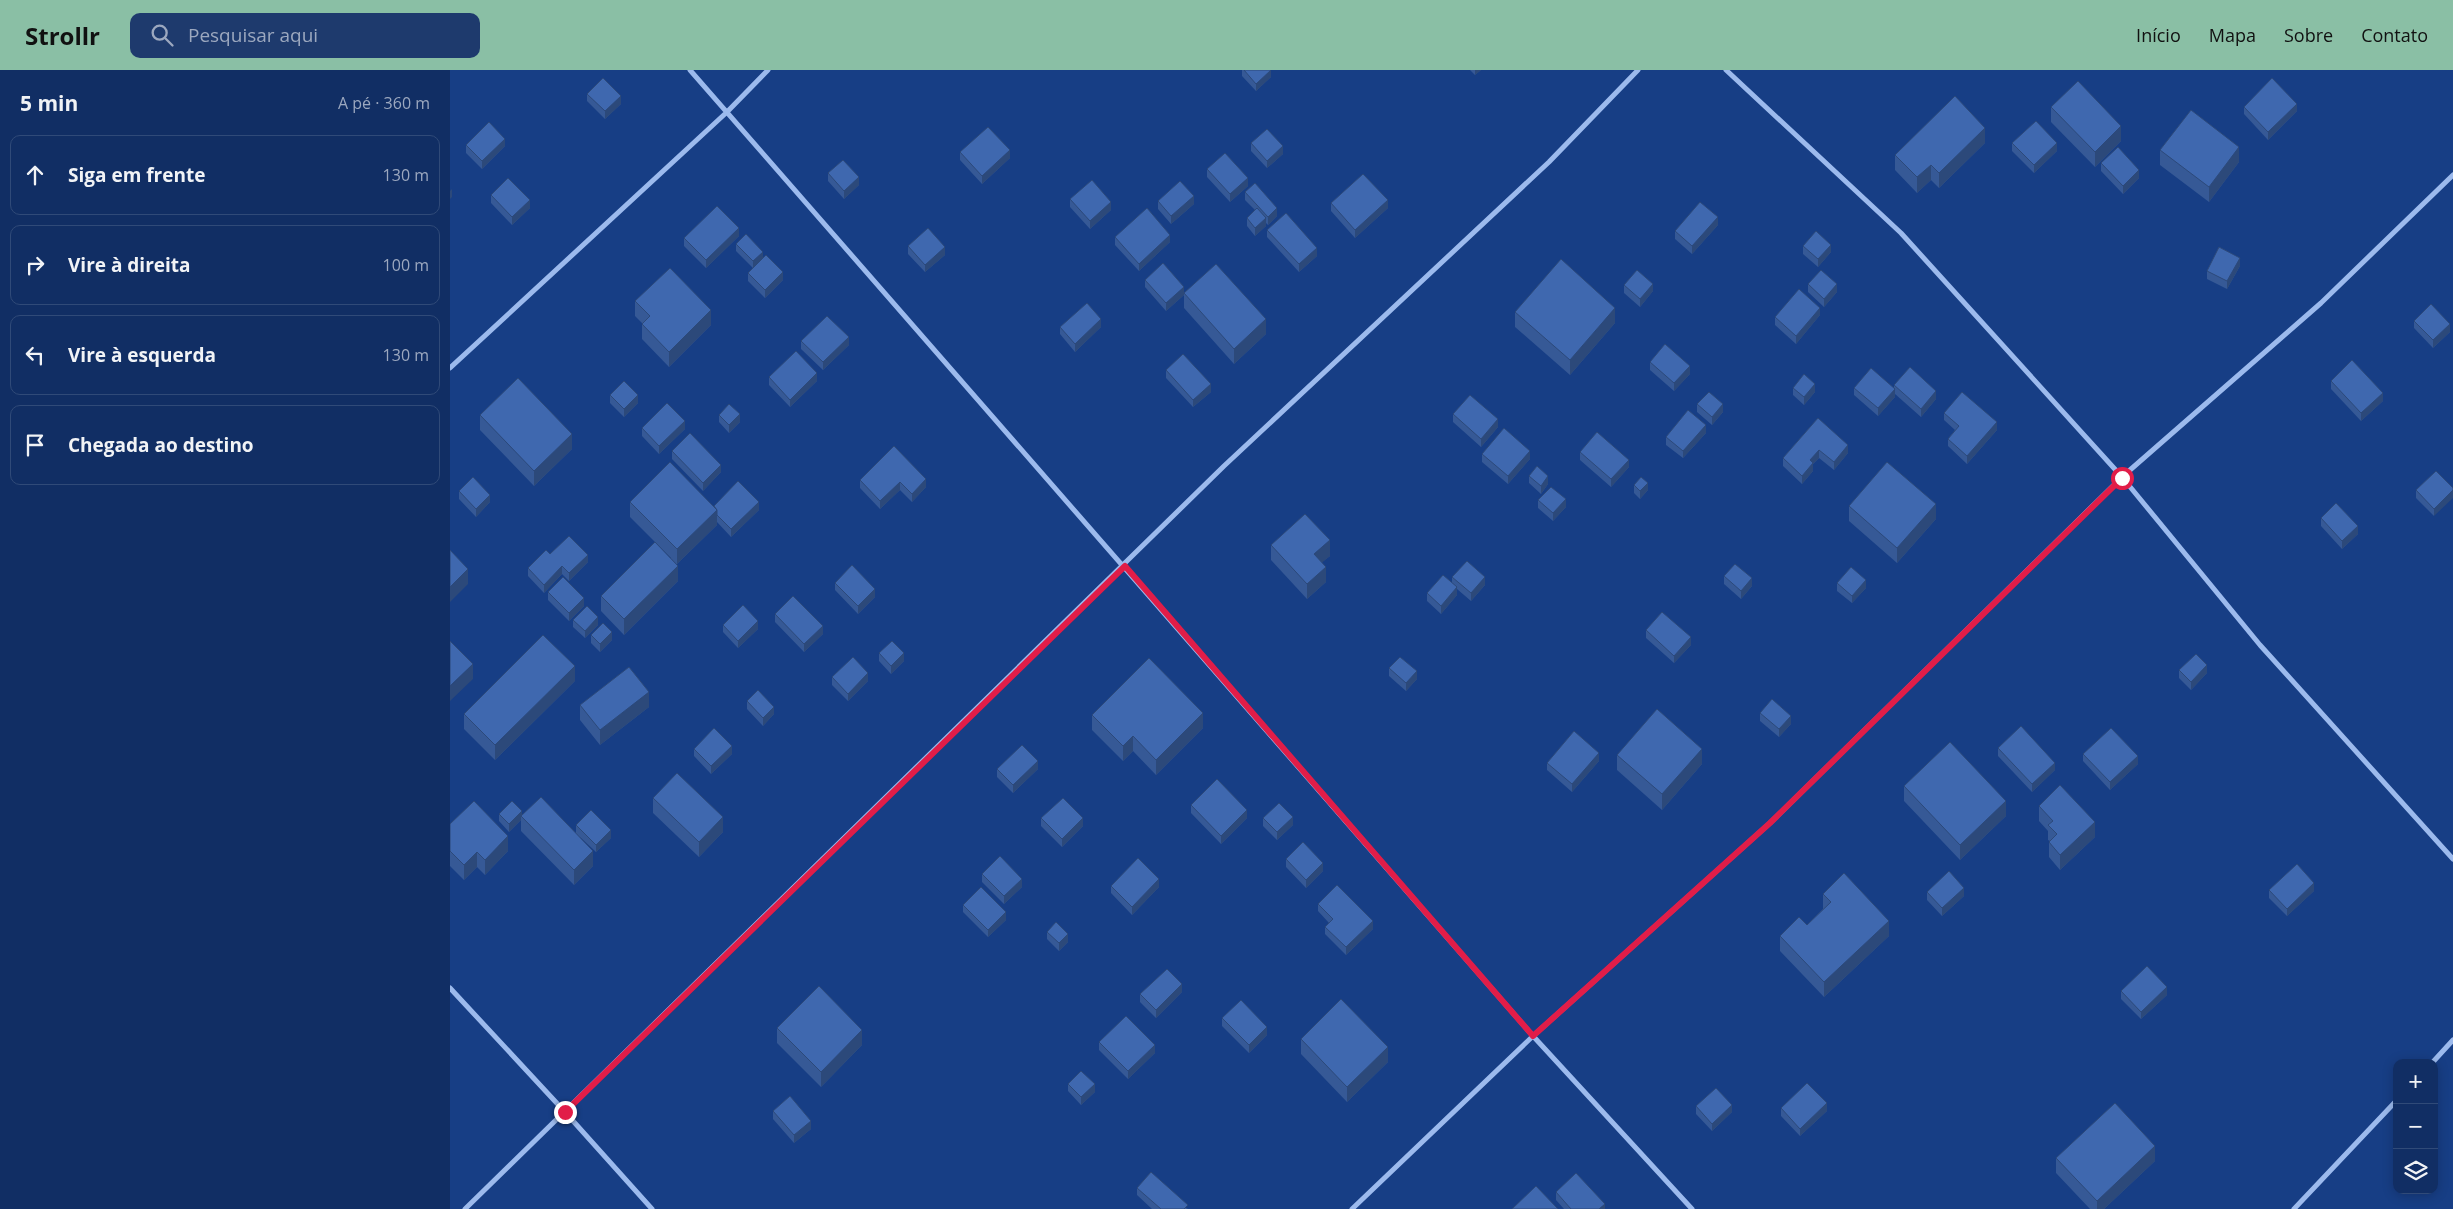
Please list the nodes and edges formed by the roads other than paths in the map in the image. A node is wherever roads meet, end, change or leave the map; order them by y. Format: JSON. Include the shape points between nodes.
{"nodes":[{"id":1,"x":690,"y":70,"type":"edge"},
{"id":2,"x":768,"y":70,"type":"edge"},
{"id":3,"x":1638,"y":70,"type":"edge"},
{"id":4,"x":1726,"y":70,"type":"edge"},
{"id":5,"x":727,"y":112,"type":"junction"},
{"id":6,"x":2453,"y":175,"type":"edge"},
{"id":7,"x":450,"y":368,"type":"edge"},
{"id":8,"x":2122,"y":478,"type":"junction"},
{"id":9,"x":1125,"y":566,"type":"junction"},
{"id":10,"x":2453,"y":859,"type":"edge"},
{"id":11,"x":450,"y":988,"type":"edge"},
{"id":12,"x":1533,"y":1036,"type":"junction"},
{"id":13,"x":2453,"y":1040,"type":"edge"},
{"id":14,"x":2436,"y":1059,"type":"edge"},
{"id":15,"x":2393,"y":1104,"type":"edge"},
{"id":16,"x":565,"y":1112,"type":"junction"},
{"id":17,"x":465,"y":1209,"type":"edge"},
{"id":18,"x":652,"y":1209,"type":"edge"},
{"id":19,"x":1352,"y":1209,"type":"edge"},
{"id":20,"x":1692,"y":1209,"type":"edge"},
{"id":21,"x":2294,"y":1209,"type":"edge"}],
"edges":[{"from":1,"to":5,"type":"street"},
{"from":2,"to":5,"type":"street"},
{"from":3,"to":9,"type":"street","via":[[1549,162],[1224,466]]},
{"from":4,"to":8,"type":"street","via":[[1901,233]]},
{"from":5,"to":7,"type":"street"},
{"from":5,"to":9,"type":"street"},
{"from":6,"to":8,"type":"street","via":[[2321,303]]},
{"from":8,"to":10,"type":"street","via":[[2260,645]]},
{"from":8,"to":12,"type":"street","via":[[1770,823]]},
{"from":9,"to":12,"type":"street"},
{"from":9,"to":16,"type":"street"},
{"from":11,"to":16,"type":"street"},
{"from":12,"to":19,"type":"street"},
{"from":12,"to":20,"type":"street"},
{"from":13,"to":14,"type":"street"},
{"from":15,"to":21,"type":"street"},
{"from":16,"to":17,"type":"street"},
{"from":16,"to":18,"type":"street"}]}
